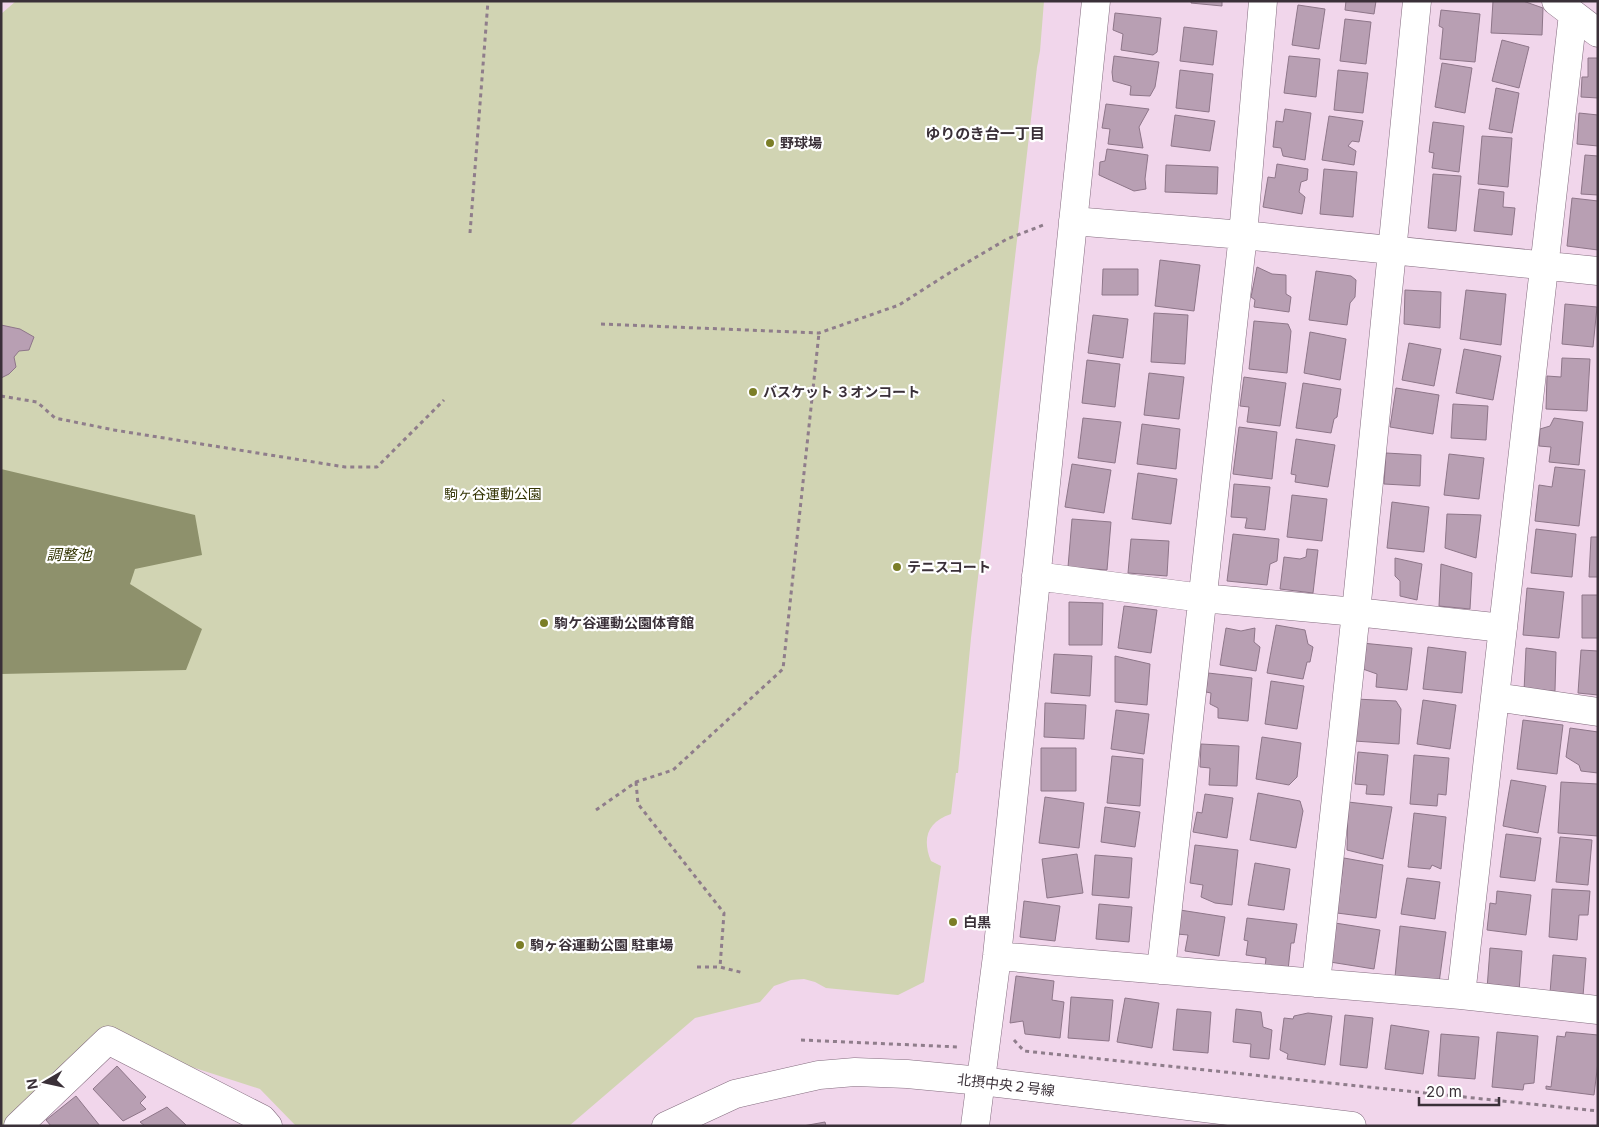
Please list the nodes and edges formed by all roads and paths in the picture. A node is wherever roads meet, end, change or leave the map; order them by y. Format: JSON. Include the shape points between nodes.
{"nodes":[{"id":1,"x":488,"y":1,"type":"edge"},
{"id":2,"x":1096,"y":1,"type":"edge"},
{"id":3,"x":1264,"y":1,"type":"edge"},
{"id":4,"x":1417,"y":1,"type":"edge"},
{"id":5,"x":1565,"y":8,"type":"edge"},
{"id":6,"x":1598,"y":32,"type":"edge"},
{"id":7,"x":1073,"y":221,"type":"junction"},
{"id":8,"x":470,"y":233,"type":"dead end"},
{"id":9,"x":1243,"y":235,"type":"junction"},
{"id":10,"x":1392,"y":251,"type":"junction"},
{"id":11,"x":1545,"y":266,"type":"junction"},
{"id":12,"x":1598,"y":271,"type":"edge"},
{"id":13,"x":601,"y":324,"type":"dead end"},
{"id":14,"x":819,"y":333,"type":"junction"},
{"id":15,"x":1,"y":396,"type":"edge"},
{"id":16,"x":444,"y":400,"type":"dead end"},
{"id":17,"x":1036,"y":576,"type":"junction"},
{"id":18,"x":1202,"y":598,"type":"junction"},
{"id":19,"x":1356,"y":612,"type":"junction"},
{"id":20,"x":1503,"y":628,"type":"junction"},
{"id":21,"x":1495,"y":697,"type":"junction"},
{"id":22,"x":1598,"y":712,"type":"edge"},
{"id":23,"x":636,"y":782,"type":"junction"},
{"id":24,"x":596,"y":810,"type":"dead end"},
{"id":25,"x":997,"y":956,"type":"junction"},
{"id":26,"x":697,"y":967,"type":"dead end"},
{"id":27,"x":720,"y":967,"type":"junction"},
{"id":28,"x":1161,"y":970,"type":"junction"},
{"id":29,"x":744,"y":973,"type":"dead end"},
{"id":30,"x":1316,"y":983,"type":"junction"},
{"id":31,"x":1461,"y":995,"type":"junction"},
{"id":32,"x":1598,"y":1010,"type":"edge"},
{"id":33,"x":1013,"y":1038,"type":"dead end"},
{"id":34,"x":801,"y":1040,"type":"dead end"},
{"id":35,"x":960,"y":1047,"type":"dead end"},
{"id":36,"x":981,"y":1081,"type":"junction"},
{"id":37,"x":1598,"y":1111,"type":"edge"},
{"id":38,"x":18,"y":1126,"type":"edge"},
{"id":39,"x":268,"y":1126,"type":"edge"},
{"id":40,"x":666,"y":1126,"type":"edge"},
{"id":41,"x":975,"y":1126,"type":"edge"},
{"id":42,"x":1352,"y":1126,"type":"edge"}],
"edges":[{"from":1,"to":8,"type":"path"},
{"from":2,"to":7,"type":"street"},
{"from":3,"to":9,"type":"street"},
{"from":4,"to":10,"type":"street"},
{"from":5,"to":6,"type":"street"},
{"from":5,"to":11,"type":"street"},
{"from":7,"to":9,"type":"street"},
{"from":7,"to":14,"type":"path","via":[[1054,221],[1007,239],[899,305]]},
{"from":7,"to":17,"type":"street"},
{"from":9,"to":10,"type":"street"},
{"from":9,"to":18,"type":"street"},
{"from":10,"to":11,"type":"street"},
{"from":10,"to":19,"type":"street"},
{"from":11,"to":12,"type":"street"},
{"from":11,"to":20,"type":"street"},
{"from":13,"to":14,"type":"path"},
{"from":14,"to":23,"type":"path","via":[[782,669],[673,770]]},
{"from":15,"to":16,"type":"path","via":[[37,402],[55,418],[114,430],[353,467],[377,467]]},
{"from":17,"to":18,"type":"street"},
{"from":17,"to":25,"type":"street"},
{"from":18,"to":19,"type":"street"},
{"from":18,"to":28,"type":"street"},
{"from":19,"to":20,"type":"street"},
{"from":19,"to":30,"type":"street"},
{"from":20,"to":21,"type":"street"},
{"from":21,"to":22,"type":"street"},
{"from":21,"to":31,"type":"street"},
{"from":23,"to":24,"type":"path"},
{"from":23,"to":27,"type":"path","via":[[638,804],[724,913]]},
{"from":25,"to":28,"type":"street"},
{"from":25,"to":36,"type":"street"},
{"from":26,"to":27,"type":"path"},
{"from":27,"to":29,"type":"path"},
{"from":28,"to":30,"type":"street"},
{"from":30,"to":31,"type":"street"},
{"from":31,"to":32,"type":"street"},
{"from":33,"to":37,"type":"path","via":[[1024,1051]]},
{"from":34,"to":35,"type":"path"},
{"from":36,"to":40,"type":"street","name":"北摂中央２号線","via":[[907,1074],[819,1074],[735,1094]]},
{"from":36,"to":41,"type":"street"},
{"from":36,"to":42,"type":"street","name":"北摂中央２号線"},
{"from":38,"to":39,"type":"street","via":[[108,1040],[262,1119]]}]}
